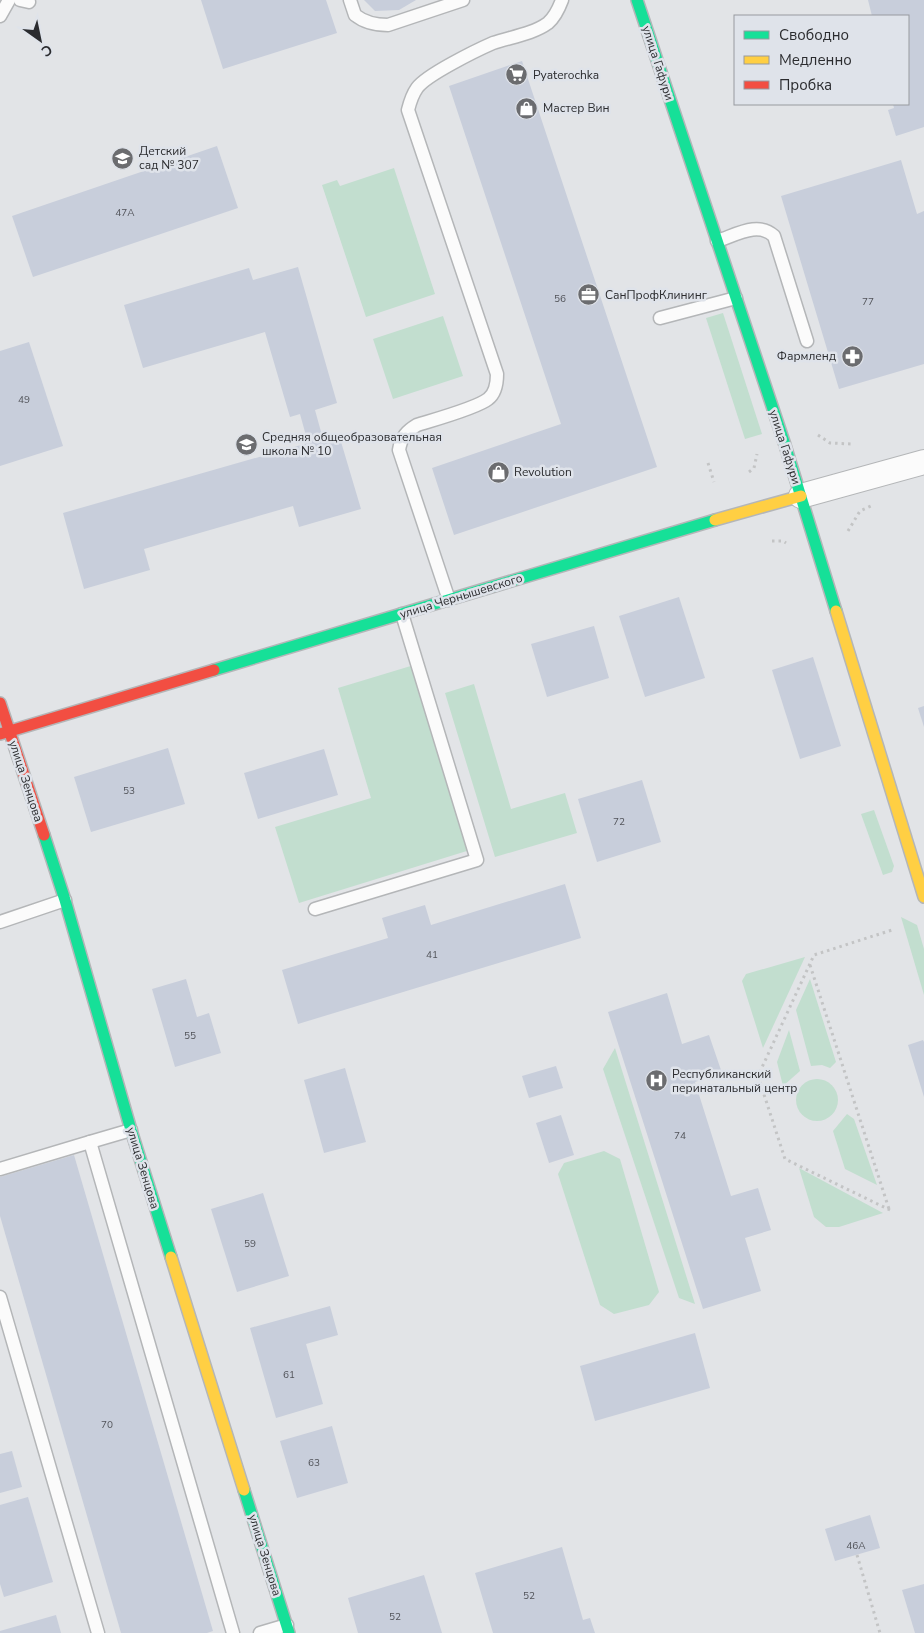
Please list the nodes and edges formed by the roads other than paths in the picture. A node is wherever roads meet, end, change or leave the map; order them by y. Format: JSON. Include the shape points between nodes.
{"nodes":[{"id":1,"x":9,"y":0,"type":"edge"},
{"id":2,"x":350,"y":0,"type":"edge"},
{"id":3,"x":463,"y":0,"type":"edge"},
{"id":4,"x":562,"y":0,"type":"edge"},
{"id":5,"x":637,"y":0,"type":"edge"},
{"id":6,"x":0,"y":16,"type":"edge"},
{"id":7,"x":717,"y":241,"type":"junction"},
{"id":8,"x":736,"y":298,"type":"junction"},
{"id":9,"x":660,"y":318,"type":"dead end"},
{"id":10,"x":807,"y":341,"type":"dead end"},
{"id":11,"x":924,"y":462,"type":"edge"},
{"id":12,"x":801,"y":496,"type":"junction"},
{"id":13,"x":449,"y":600,"type":"junction"},
{"id":14,"x":402,"y":614,"type":"junction"},
{"id":15,"x":0,"y":703,"type":"edge"},
{"id":16,"x":5,"y":732,"type":"edge"},
{"id":17,"x":924,"y":897,"type":"edge"},
{"id":18,"x":64,"y":900,"type":"junction"},
{"id":19,"x":316,"y":910,"type":"dead end"},
{"id":20,"x":0,"y":922,"type":"edge"},
{"id":21,"x":131,"y":1130,"type":"junction"},
{"id":22,"x":90,"y":1142,"type":"junction"},
{"id":23,"x":0,"y":1169,"type":"edge"},
{"id":24,"x":0,"y":1297,"type":"edge"},
{"id":25,"x":288,"y":1629,"type":"edge"},
{"id":26,"x":98,"y":1633,"type":"edge"},
{"id":27,"x":233,"y":1633,"type":"edge"},
{"id":28,"x":260,"y":1633,"type":"edge"}],
"edges":[{"from":1,"to":6,"type":"lane"},
{"from":2,"to":3,"type":"lane","via":[[355,15],[377,25],[388,25]]},
{"from":4,"to":13,"type":"lane","via":[[556,14],[537,29],[492,44],[428,77],[411,98],[408,110],[497,384],[488,400],[417,425],[400,442],[399,450]]},
{"from":5,"to":7,"type":"street","name":"улица Гафури"},
{"from":7,"to":8,"type":"street","name":"улица Гафури"},
{"from":7,"to":10,"type":"lane","via":[[755,228],[774,236]]},
{"from":8,"to":9,"type":"lane"},
{"from":8,"to":12,"type":"street","name":"улица Гафури"},
{"from":11,"to":12,"type":"street","name":"улица Чернышевского"},
{"from":12,"to":13,"type":"street","name":"улица Чернышевского"},
{"from":12,"to":17,"type":"street","name":"улица Гафури"},
{"from":13,"to":14,"type":"street","name":"улица Чернышевского"},
{"from":14,"to":16,"type":"street","name":"улица Чернышевского"},
{"from":14,"to":19,"type":"lane","via":[[477,860]]},
{"from":15,"to":16,"type":"street","name":"улица Зенцова"},
{"from":16,"to":18,"type":"street","name":"улица Зенцова"},
{"from":18,"to":20,"type":"lane"},
{"from":18,"to":21,"type":"street","name":"улица Зенцова"},
{"from":21,"to":22,"type":"lane"},
{"from":21,"to":25,"type":"street","name":"улица Зенцова"},
{"from":22,"to":23,"type":"lane"},
{"from":22,"to":27,"type":"lane"},
{"from":24,"to":26,"type":"lane"},
{"from":25,"to":28,"type":"lane"}]}
